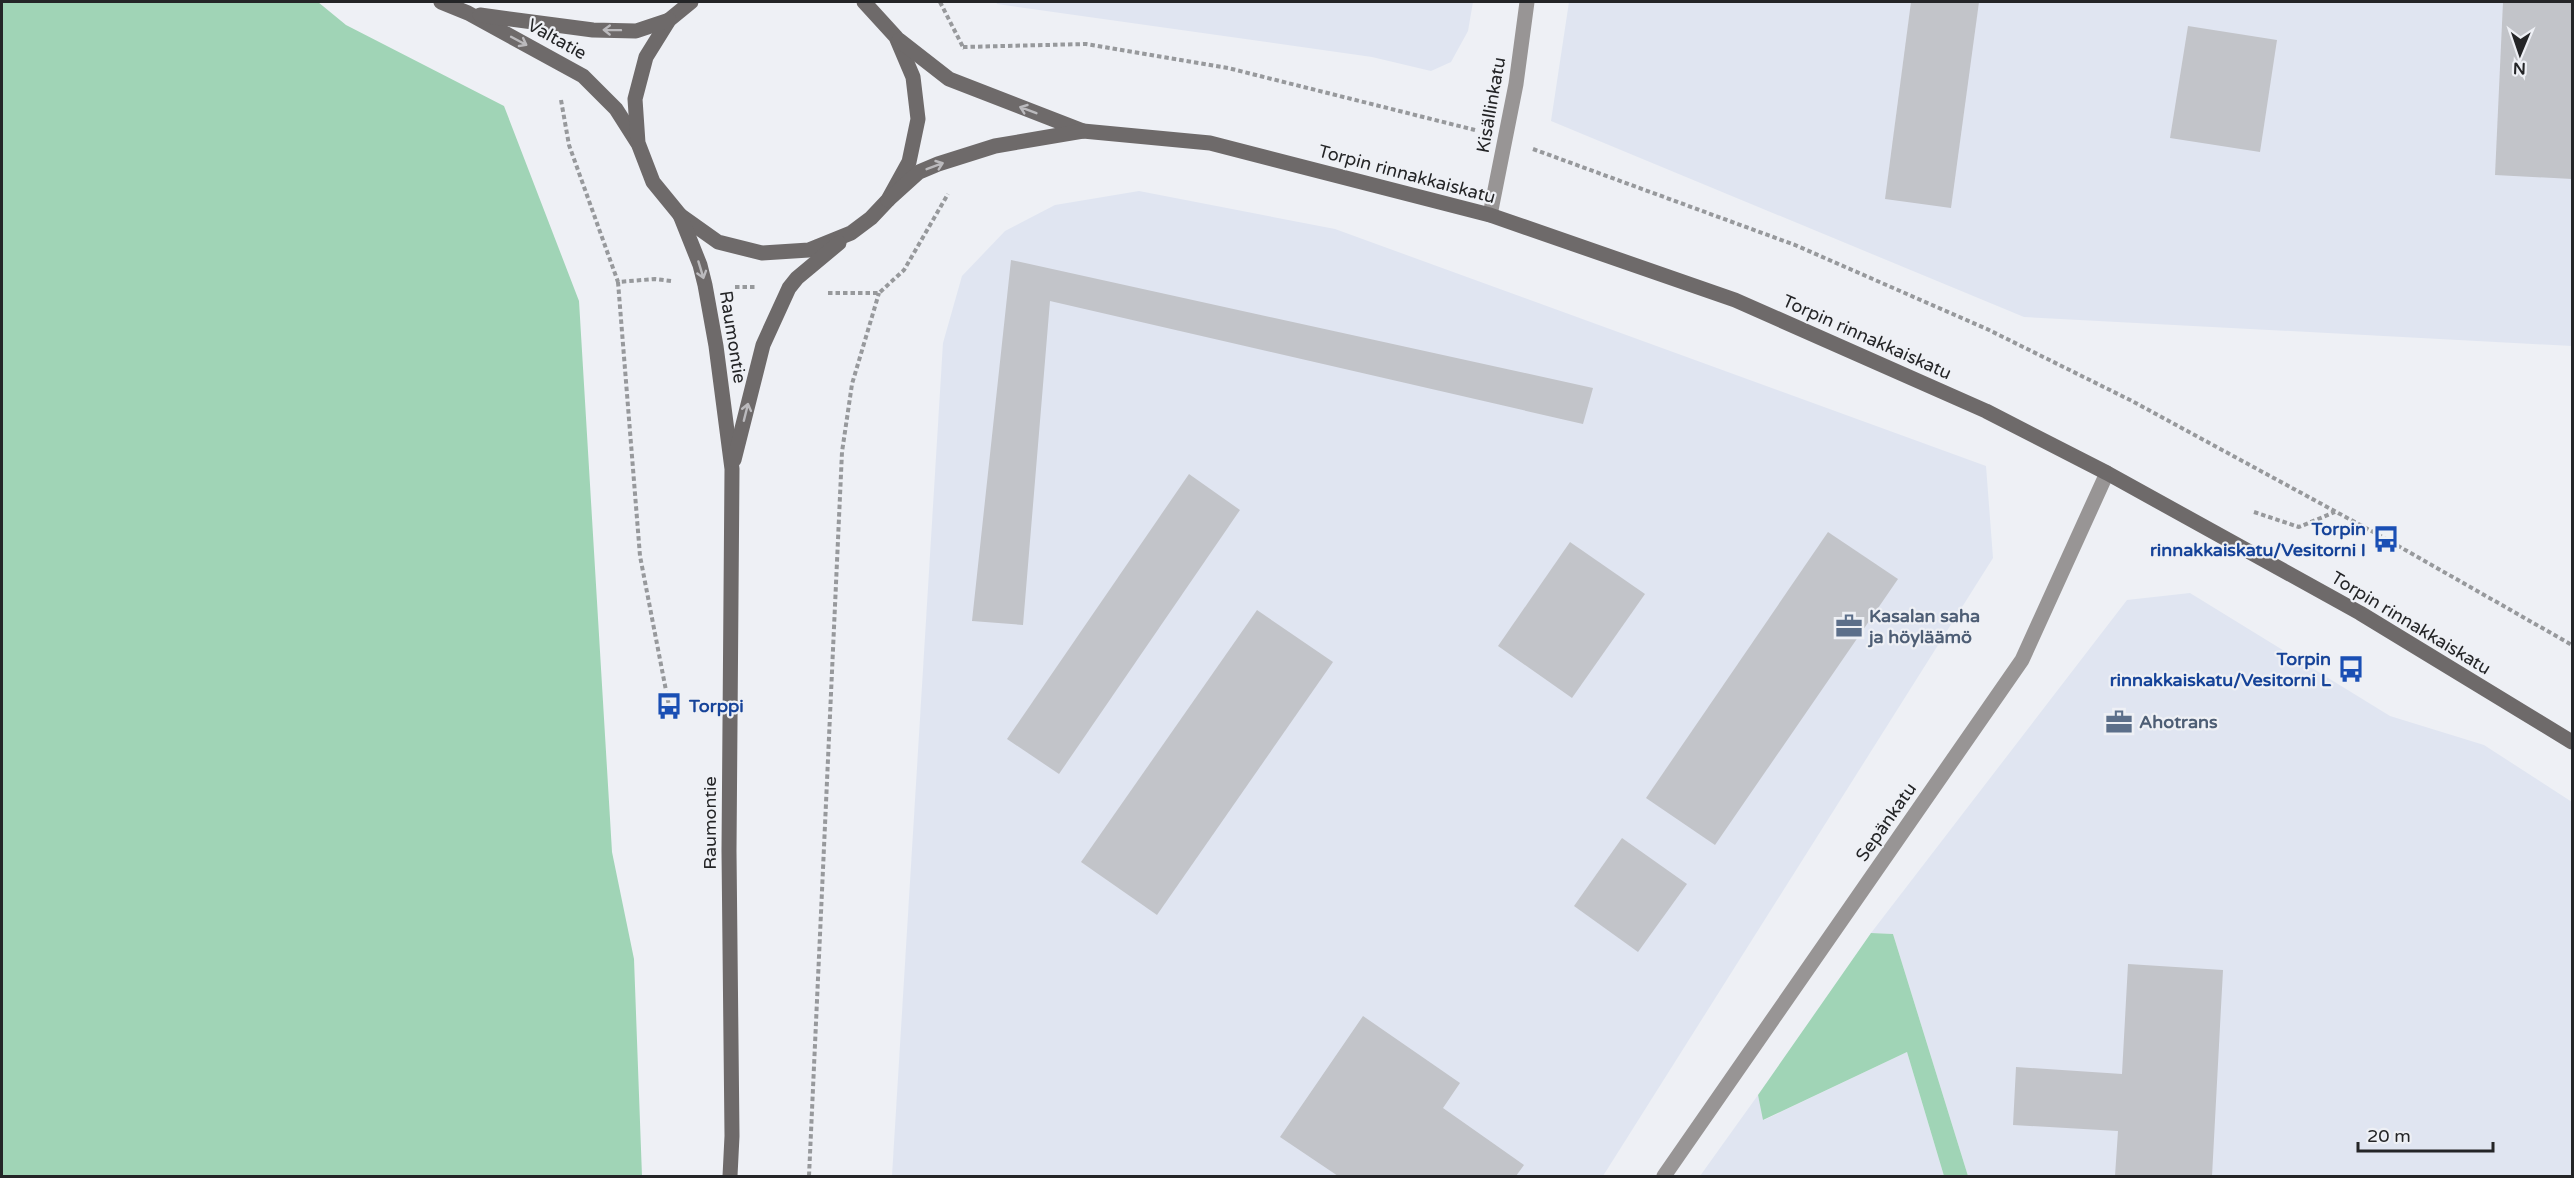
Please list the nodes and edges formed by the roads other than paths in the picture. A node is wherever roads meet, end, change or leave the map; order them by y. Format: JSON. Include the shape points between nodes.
{"nodes":[{"id":1,"x":441,"y":2,"type":"edge"},
{"id":2,"x":691,"y":2,"type":"edge"},
{"id":3,"x":866,"y":2,"type":"edge"},
{"id":4,"x":1527,"y":2,"type":"edge"},
{"id":5,"x":468,"y":13,"type":"junction"},
{"id":6,"x":669,"y":20,"type":"junction"},
{"id":7,"x":896,"y":37,"type":"junction"},
{"id":8,"x":1083,"y":131,"type":"junction"},
{"id":9,"x":638,"y":143,"type":"junction"},
{"id":10,"x":888,"y":200,"type":"junction"},
{"id":11,"x":1490,"y":215,"type":"junction"},
{"id":12,"x":680,"y":216,"type":"junction"},
{"id":13,"x":851,"y":233,"type":"junction"},
{"id":14,"x":732,"y":469,"type":"junction"},
{"id":15,"x":2107,"y":472,"type":"junction"},
{"id":16,"x":2571,"y":738,"type":"edge"},
{"id":17,"x":730,"y":1176,"type":"edge"},
{"id":18,"x":1664,"y":1176,"type":"edge"}],
"edges":[{"from":1,"to":5,"type":"main road","name":"Valtatie"},
{"from":2,"to":6,"type":"main road"},
{"from":3,"to":7,"type":"main road"},
{"from":4,"to":11,"type":"street","name":"Kisällinkatu"},
{"from":6,"to":5,"type":"main road","name":"Valtatie","one_way":true,"via":[[636,31],[593,30]]},
{"from":5,"to":9,"type":"main road","name":"Valtatie","one_way":true,"via":[[583,75],[616,109]]},
{"from":6,"to":9,"type":"main road","via":[[646,57],[635,99]]},
{"from":8,"to":7,"type":"main road","name":"Torpin rinnakkaiskatu","one_way":true,"via":[[949,78]]},
{"from":7,"to":10,"type":"main road","via":[[914,76],[918,120],[909,162]]},
{"from":10,"to":8,"type":"main road","name":"Torpin rinnakkaiskatu","one_way":true,"via":[[919,172],[995,146]]},
{"from":8,"to":11,"type":"main road","name":"Torpin rinnakkaiskatu","via":[[1210,143]]},
{"from":9,"to":12,"type":"main road","via":[[653,182]]},
{"from":10,"to":13,"type":"main road","name":"Raumontie"},
{"from":11,"to":15,"type":"main road","name":"Torpin rinnakkaiskatu","via":[[1735,300],[1986,411]]},
{"from":12,"to":13,"type":"main road","via":[[718,242],[762,253],[809,250]]},
{"from":12,"to":14,"type":"main road","name":"Raumontie","one_way":true,"via":[[705,285]]},
{"from":14,"to":13,"type":"main road","name":"Raumontie","one_way":true,"via":[[763,345],[789,288]]},
{"from":14,"to":17,"type":"main road","name":"Raumontie"},
{"from":15,"to":16,"type":"main road","name":"Torpin rinnakkaiskatu"},
{"from":15,"to":18,"type":"street","name":"Sepänkatu","via":[[2022,660]]}]}
